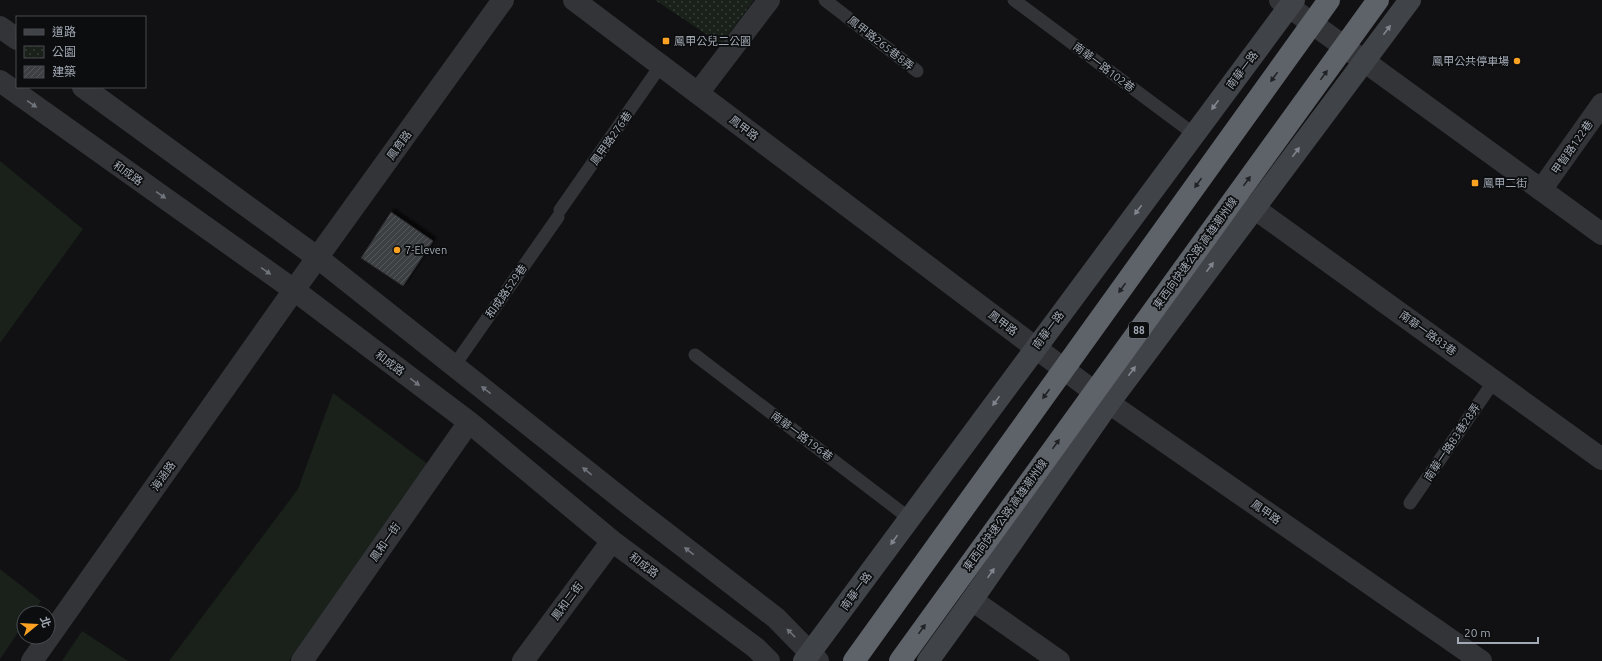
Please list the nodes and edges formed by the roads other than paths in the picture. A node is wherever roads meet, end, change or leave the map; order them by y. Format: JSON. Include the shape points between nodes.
{"nodes":[{"id":1,"x":503,"y":0,"type":"edge"},
{"id":2,"x":574,"y":0,"type":"edge"},
{"id":3,"x":769,"y":0,"type":"edge"},
{"id":4,"x":825,"y":0,"type":"edge"},
{"id":5,"x":1014,"y":0,"type":"edge"},
{"id":6,"x":1329,"y":0,"type":"edge"},
{"id":7,"x":1378,"y":0,"type":"edge"},
{"id":8,"x":1410,"y":0,"type":"edge"},
{"id":9,"x":1288,"y":2,"type":"edge"},
{"id":10,"x":0,"y":27,"type":"edge"},
{"id":11,"x":16,"y":38,"type":"edge"},
{"id":12,"x":1365,"y":61,"type":"junction"},
{"id":13,"x":661,"y":65,"type":"junction"},
{"id":14,"x":917,"y":71,"type":"dead end"},
{"id":15,"x":0,"y":81,"type":"edge"},
{"id":16,"x":84,"y":88,"type":"edge"},
{"id":17,"x":698,"y":93,"type":"junction"},
{"id":18,"x":1602,"y":104,"type":"edge"},
{"id":19,"x":1194,"y":134,"type":"junction"},
{"id":20,"x":1541,"y":190,"type":"junction"},
{"id":21,"x":1254,"y":208,"type":"junction"},
{"id":22,"x":559,"y":214,"type":"joint"},
{"id":23,"x":1602,"y":234,"type":"edge"},
{"id":24,"x":318,"y":258,"type":"junction"},
{"id":25,"x":294,"y":290,"type":"junction"},
{"id":26,"x":1036,"y":347,"type":"junction"},
{"id":27,"x":695,"y":355,"type":"dead end"},
{"id":28,"x":454,"y":366,"type":"junction"},
{"id":29,"x":1494,"y":381,"type":"junction"},
{"id":30,"x":1109,"y":403,"type":"junction"},
{"id":31,"x":469,"y":422,"type":"junction"},
{"id":32,"x":1602,"y":458,"type":"edge"},
{"id":33,"x":1410,"y":503,"type":"dead end"},
{"id":34,"x":909,"y":518,"type":"junction"},
{"id":35,"x":612,"y":541,"type":"junction"},
{"id":36,"x":972,"y":600,"type":"junction"},
{"id":37,"x":811,"y":658,"type":"edge"},
{"id":38,"x":32,"y":661,"type":"edge"},
{"id":39,"x":302,"y":661,"type":"edge"},
{"id":40,"x":523,"y":661,"type":"edge"},
{"id":41,"x":769,"y":661,"type":"edge"},
{"id":42,"x":854,"y":661,"type":"edge"},
{"id":43,"x":900,"y":661,"type":"edge"},
{"id":44,"x":928,"y":661,"type":"edge"},
{"id":45,"x":1060,"y":661,"type":"edge"},
{"id":46,"x":1481,"y":661,"type":"edge"}],
"edges":[{"from":1,"to":24,"type":"street","name":"鳳育路"},
{"from":2,"to":13,"type":"street","name":"鳳甲路"},
{"from":3,"to":17,"type":"street"},
{"from":4,"to":14,"type":"lane","name":"鳳甲路265巷8弄"},
{"from":5,"to":19,"type":"lane","name":"南華一路102巷"},
{"from":6,"to":42,"type":"highway","one_way":true},
{"from":43,"to":7,"type":"highway","name":"東西向快速公路 高雄潮州線","number":"88","one_way":true},
{"from":12,"to":8,"type":"main road","one_way":true},
{"from":9,"to":12,"type":"street"},
{"from":9,"to":19,"type":"main road","name":"南華一路","one_way":true},
{"from":10,"to":11,"type":"street"},
{"from":12,"to":20,"type":"street"},
{"from":21,"to":12,"type":"main road","one_way":true},
{"from":13,"to":17,"type":"street","name":"鳳甲路"},
{"from":13,"to":22,"type":"lane","name":"鳳甲路276巷"},
{"from":15,"to":25,"type":"street","name":"和成路","one_way":true},
{"from":16,"to":24,"type":"street"},
{"from":17,"to":26,"type":"street","name":"鳳甲路"},
{"from":18,"to":20,"type":"street","name":"甲智路122巷"},
{"from":19,"to":26,"type":"main road","name":"南華一路","one_way":true},
{"from":20,"to":23,"type":"street"},
{"from":21,"to":29,"type":"street","name":"南華一路83巷"},
{"from":30,"to":21,"type":"main road","one_way":true},
{"from":22,"to":28,"type":"lane","name":"和成路529巷"},
{"from":24,"to":25,"type":"street","name":"鳳育路"},
{"from":24,"to":28,"type":"street"},
{"from":25,"to":31,"type":"street","name":"和成路","one_way":true},
{"from":25,"to":38,"type":"street","name":"海涵路"},
{"from":26,"to":30,"type":"street","name":"鳳甲路"},
{"from":26,"to":34,"type":"main road","name":"南華一路","one_way":true},
{"from":27,"to":34,"type":"lane","name":"南華一路196巷"},
{"from":37,"to":28,"type":"street","one_way":true,"via":[[776,618]]},
{"from":29,"to":32,"type":"street","name":"南華一路83巷"},
{"from":29,"to":33,"type":"lane","name":"南華一路83巷28弄"},
{"from":36,"to":30,"type":"main road","one_way":true},
{"from":30,"to":46,"type":"street","name":"鳳甲路"},
{"from":31,"to":35,"type":"street","name":"和成路"},
{"from":31,"to":39,"type":"street","name":"鳳和一街"},
{"from":34,"to":37,"type":"main road","name":"南華一路","one_way":true},
{"from":35,"to":40,"type":"street","name":"鳳和二街"},
{"from":35,"to":41,"type":"street","name":"和成路","via":[[756,648]]},
{"from":36,"to":44,"type":"main road"},
{"from":36,"to":45,"type":"street"}]}
